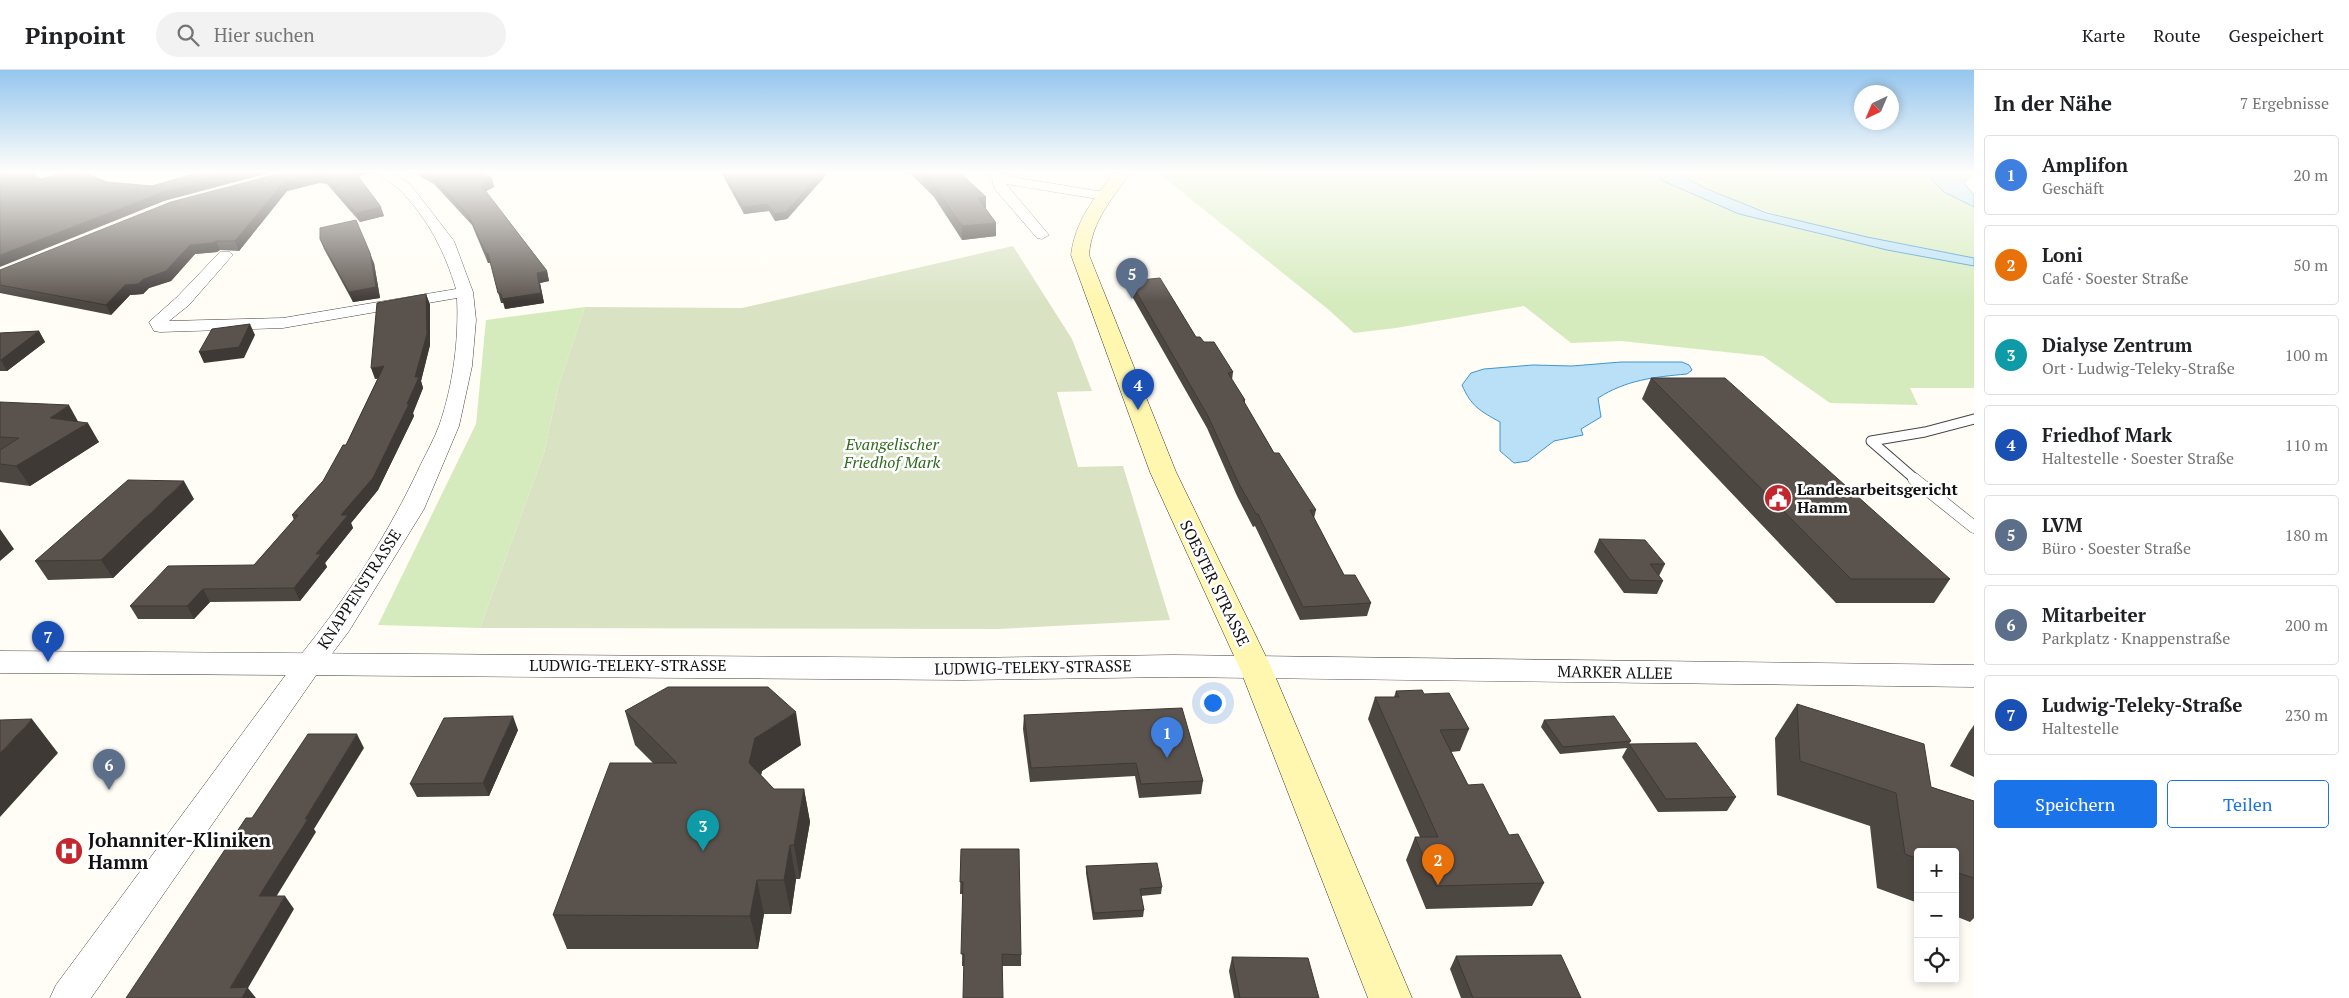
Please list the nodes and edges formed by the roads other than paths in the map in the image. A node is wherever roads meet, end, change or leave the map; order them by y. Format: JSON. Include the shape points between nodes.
{"nodes":[{"id":1,"x":426,"y":215,"type":"edge"},
{"id":2,"x":1025,"y":215,"type":"edge"},
{"id":3,"x":1092,"y":215,"type":"edge"},
{"id":4,"x":1042,"y":235,"type":"dead end"},
{"id":5,"x":225,"y":256,"type":"edge"},
{"id":6,"x":465,"y":292,"type":"junction"},
{"id":7,"x":1974,"y":419,"type":"edge"},
{"id":8,"x":1974,"y":527,"type":"edge"},
{"id":9,"x":0,"y":662,"type":"edge"},
{"id":10,"x":308,"y":664,"type":"junction"},
{"id":11,"x":1256,"y":669,"type":"junction"},
{"id":12,"x":1974,"y":676,"type":"edge"},
{"id":13,"x":69,"y":998,"type":"edge"},
{"id":14,"x":1390,"y":998,"type":"edge"}],
"edges":[{"from":1,"to":6,"type":"street","name":"KNAPPENSTRASSE","via":[[446,241]]},
{"from":2,"to":4,"type":"street"},
{"from":3,"to":11,"type":"main road","name":"SOESTER STRASSE","via":[[1081,241],[1080,254],[1163,472]]},
{"from":5,"to":6,"type":"street","via":[[183,301],[158,322],[160,327],[283,323]]},
{"from":6,"to":10,"type":"street","name":"KNAPPENSTRASSE","via":[[467,320],[463,366],[449,426],[412,509],[340,625]]},
{"from":7,"to":8,"type":"lane","via":[[1871,441]]},
{"from":9,"to":10,"type":"street","name":"LUDWIG-TELEKY-STRASSE"},
{"from":10,"to":11,"type":"street","name":"LUDWIG-TELEKY-STRASSE","via":[[1001,669],[1174,666]]},
{"from":10,"to":13,"type":"street","name":"KNAPPENSTRASSE"},
{"from":11,"to":12,"type":"street","name":"MARKER ALLEE"},
{"from":11,"to":14,"type":"main road","name":"SOESTER STRASSE"}]}
